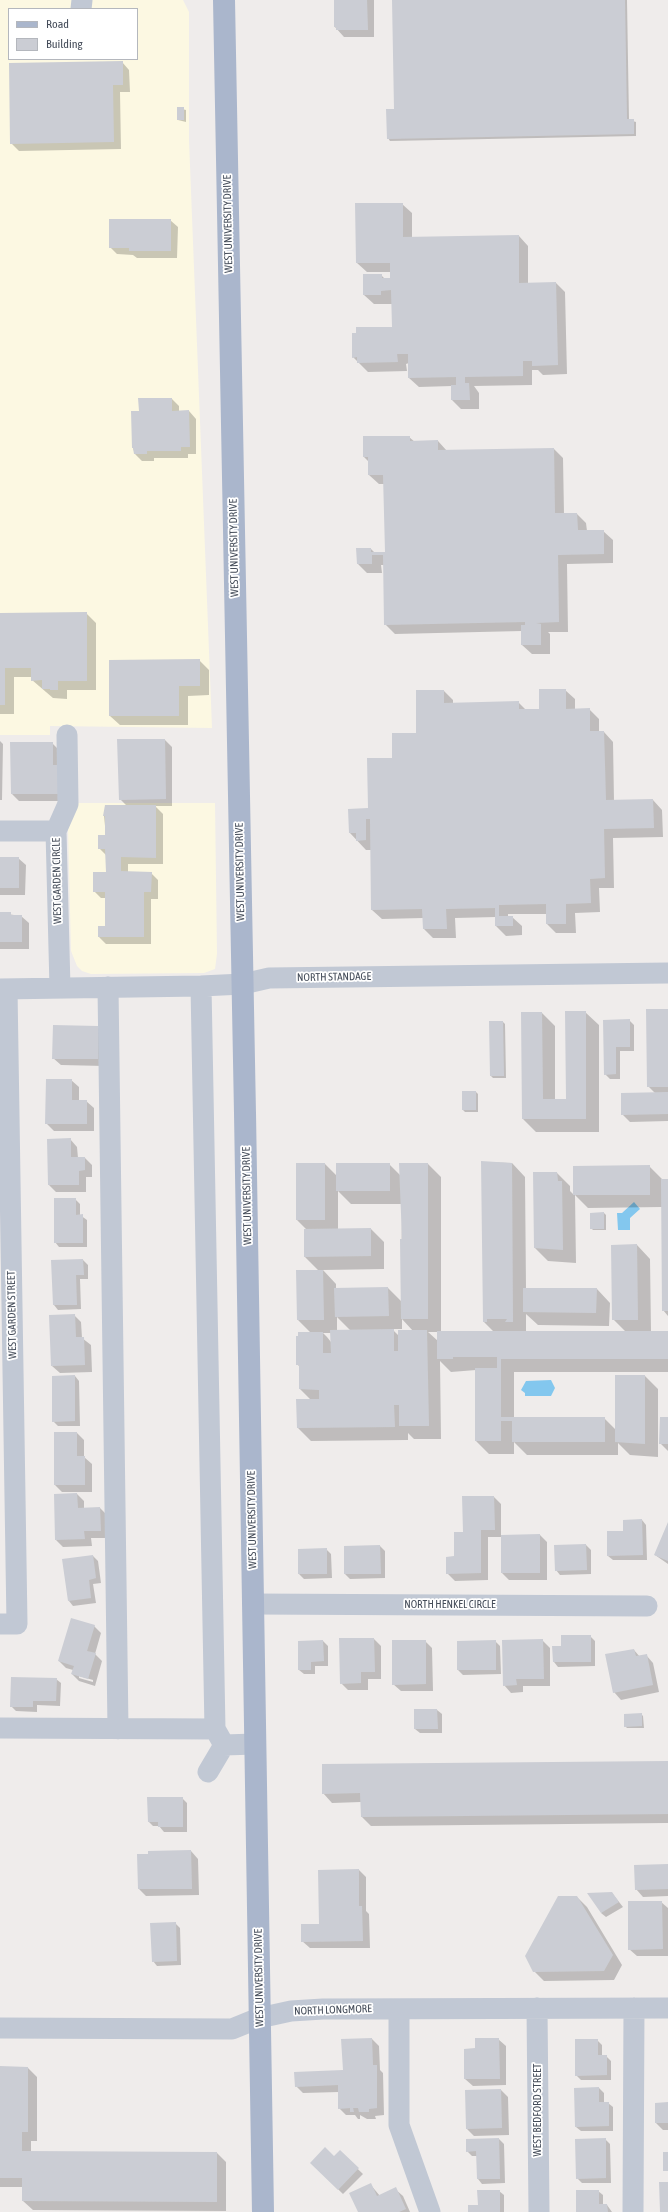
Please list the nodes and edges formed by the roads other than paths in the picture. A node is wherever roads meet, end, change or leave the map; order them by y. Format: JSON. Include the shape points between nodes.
{"nodes":[{"id":1,"x":224,"y":0,"type":"edge"},
{"id":2,"x":67,"y":735,"type":"dead end"},
{"id":3,"x":0,"y":831,"type":"edge"},
{"id":4,"x":56,"y":831,"type":"junction"},
{"id":5,"x":668,"y":973,"type":"edge"},
{"id":6,"x":243,"y":984,"type":"junction"},
{"id":7,"x":201,"y":986,"type":"junction"},
{"id":8,"x":108,"y":987,"type":"junction"},
{"id":9,"x":60,"y":988,"type":"junction"},
{"id":10,"x":3,"y":989,"type":"edge"},
{"id":11,"x":253,"y":1604,"type":"junction"},
{"id":12,"x":647,"y":1606,"type":"dead end"},
{"id":13,"x":0,"y":1624,"type":"edge"},
{"id":14,"x":0,"y":1728,"type":"edge"},
{"id":15,"x":118,"y":1729,"type":"junction"},
{"id":16,"x":220,"y":1737,"type":"junction"},
{"id":17,"x":255,"y":1744,"type":"junction"},
{"id":18,"x":208,"y":1772,"type":"dead end"},
{"id":19,"x":537,"y":2008,"type":"junction"},
{"id":20,"x":634,"y":2008,"type":"junction"},
{"id":21,"x":668,"y":2008,"type":"edge"},
{"id":22,"x":399,"y":2009,"type":"junction"},
{"id":23,"x":259,"y":2018,"type":"junction"},
{"id":24,"x":0,"y":2028,"type":"edge"},
{"id":25,"x":263,"y":2212,"type":"edge"},
{"id":26,"x":430,"y":2212,"type":"edge"},
{"id":27,"x":538,"y":2212,"type":"edge"},
{"id":28,"x":633,"y":2212,"type":"edge"}],
"edges":[{"from":1,"to":6,"type":"main road","name":"WEST UNIVERSITY DRIVE"},
{"from":2,"to":4,"type":"street","via":[[68,804]]},
{"from":3,"to":4,"type":"street","name":"WEST GARDEN CIRCLE"},
{"from":4,"to":9,"type":"street","name":"WEST GARDEN CIRCLE"},
{"from":5,"to":6,"type":"street","name":"NORTH STANDAGE","via":[[269,978]]},
{"from":6,"to":7,"type":"street","name":"NORTH STANDAGE"},
{"from":6,"to":11,"type":"main road","name":"WEST UNIVERSITY DRIVE"},
{"from":7,"to":8,"type":"street","name":"NORTH STANDAGE"},
{"from":7,"to":16,"type":"street"},
{"from":8,"to":9,"type":"street","name":"NORTH STANDAGE"},
{"from":8,"to":15,"type":"street"},
{"from":9,"to":10,"type":"street","name":"NORTH STANDAGE"},
{"from":10,"to":13,"type":"street","name":"WEST GARDEN STREET","via":[[17,1624]]},
{"from":11,"to":12,"type":"street","name":"NORTH HENKEL CIRCLE"},
{"from":11,"to":17,"type":"main road","name":"WEST UNIVERSITY DRIVE"},
{"from":14,"to":15,"type":"street"},
{"from":15,"to":16,"type":"street"},
{"from":16,"to":17,"type":"street"},
{"from":16,"to":18,"type":"street"},
{"from":17,"to":23,"type":"main road","name":"WEST UNIVERSITY DRIVE"},
{"from":19,"to":20,"type":"street","name":"NORTH LONGMORE"},
{"from":19,"to":22,"type":"street","name":"NORTH LONGMORE"},
{"from":19,"to":27,"type":"street","name":"WEST BEDFORD STREET"},
{"from":20,"to":21,"type":"street","name":"NORTH LONGMORE"},
{"from":20,"to":28,"type":"street"},
{"from":22,"to":23,"type":"street","name":"NORTH LONGMORE","via":[[291,2011]]},
{"from":22,"to":26,"type":"street","via":[[399,2125]]},
{"from":23,"to":24,"type":"street","name":"NORTH LONGMORE","via":[[232,2029]]},
{"from":23,"to":25,"type":"main road","name":"WEST UNIVERSITY DRIVE"}]}
